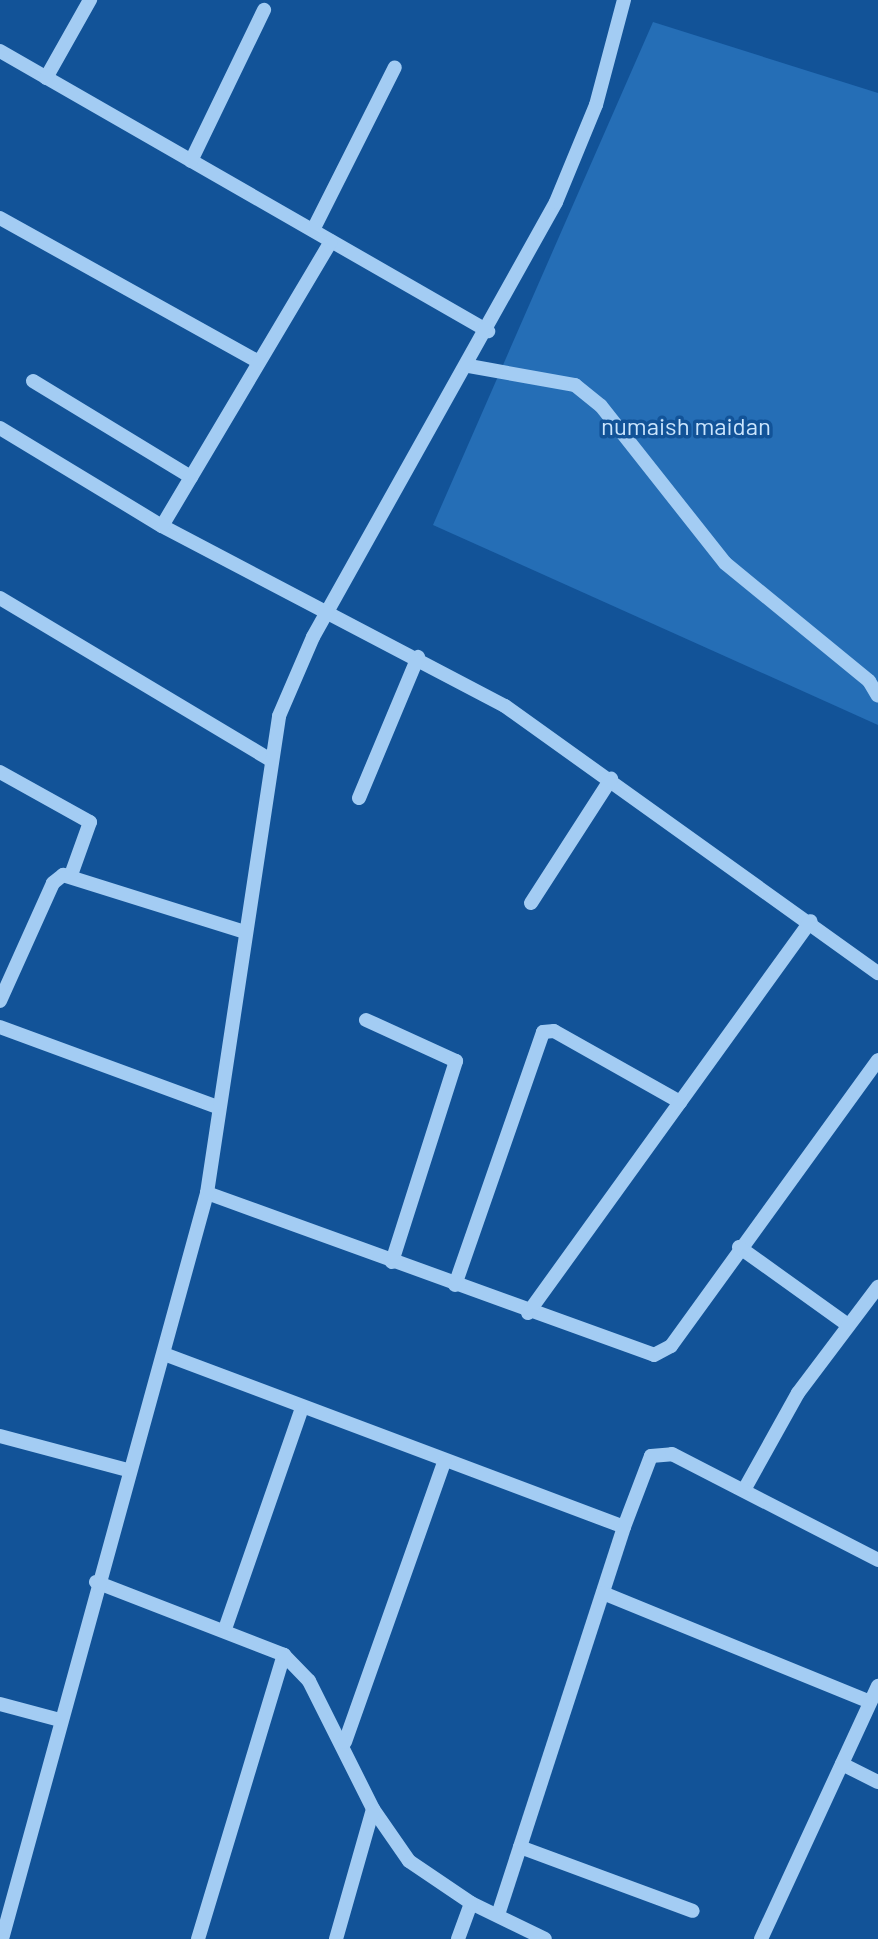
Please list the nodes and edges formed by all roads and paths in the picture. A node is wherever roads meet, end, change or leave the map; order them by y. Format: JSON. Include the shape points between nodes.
{"nodes":[{"id":1,"x":90,"y":0,"type":"edge"},
{"id":2,"x":624,"y":0,"type":"edge"},
{"id":3,"x":264,"y":10,"type":"dead end"},
{"id":4,"x":0,"y":51,"type":"edge"},
{"id":5,"x":395,"y":67,"type":"dead end"},
{"id":6,"x":46,"y":78,"type":"junction"},
{"id":7,"x":191,"y":161,"type":"junction"},
{"id":8,"x":0,"y":218,"type":"edge"},
{"id":9,"x":313,"y":230,"type":"junction"},
{"id":10,"x":331,"y":241,"type":"junction"},
{"id":11,"x":488,"y":331,"type":"junction"},
{"id":12,"x":259,"y":362,"type":"junction"},
{"id":13,"x":469,"y":366,"type":"junction"},
{"id":14,"x":33,"y":381,"type":"dead end"},
{"id":15,"x":0,"y":428,"type":"edge"},
{"id":16,"x":191,"y":477,"type":"junction"},
{"id":17,"x":162,"y":526,"type":"junction"},
{"id":18,"x":0,"y":598,"type":"edge"},
{"id":19,"x":329,"y":612,"type":"junction"},
{"id":20,"x":418,"y":657,"type":"junction"},
{"id":21,"x":878,"y":696,"type":"edge"},
{"id":22,"x":269,"y":759,"type":"junction"},
{"id":23,"x":0,"y":772,"type":"edge"},
{"id":24,"x":611,"y":779,"type":"junction"},
{"id":25,"x":359,"y":798,"type":"dead end"},
{"id":26,"x":71,"y":875,"type":"junction"},
{"id":27,"x":531,"y":903,"type":"dead end"},
{"id":28,"x":811,"y":921,"type":"junction"},
{"id":29,"x":245,"y":932,"type":"junction"},
{"id":30,"x":878,"y":973,"type":"edge"},
{"id":31,"x":0,"y":1001,"type":"edge"},
{"id":32,"x":366,"y":1020,"type":"dead end"},
{"id":33,"x":0,"y":1027,"type":"edge"},
{"id":34,"x":878,"y":1060,"type":"edge"},
{"id":35,"x":680,"y":1102,"type":"junction"},
{"id":36,"x":218,"y":1107,"type":"junction"},
{"id":37,"x":207,"y":1193,"type":"junction"},
{"id":38,"x":739,"y":1247,"type":"junction"},
{"id":39,"x":392,"y":1262,"type":"junction"},
{"id":40,"x":455,"y":1285,"type":"junction"},
{"id":41,"x":878,"y":1287,"type":"edge"},
{"id":42,"x":528,"y":1313,"type":"junction"},
{"id":43,"x":848,"y":1325,"type":"junction"},
{"id":44,"x":164,"y":1354,"type":"junction"},
{"id":45,"x":302,"y":1408,"type":"junction"},
{"id":46,"x":0,"y":1436,"type":"edge"},
{"id":47,"x":444,"y":1462,"type":"junction"},
{"id":48,"x":128,"y":1470,"type":"junction"},
{"id":49,"x":744,"y":1490,"type":"junction"},
{"id":50,"x":624,"y":1527,"type":"junction"},
{"id":51,"x":878,"y":1560,"type":"edge"},
{"id":52,"x":96,"y":1582,"type":"junction"},
{"id":53,"x":603,"y":1593,"type":"junction"},
{"id":54,"x":225,"y":1629,"type":"junction"},
{"id":55,"x":284,"y":1655,"type":"junction"},
{"id":56,"x":878,"y":1686,"type":"edge"},
{"id":57,"x":870,"y":1702,"type":"junction"},
{"id":58,"x":0,"y":1704,"type":"edge"},
{"id":59,"x":60,"y":1720,"type":"junction"},
{"id":60,"x":345,"y":1742,"type":"junction"},
{"id":61,"x":842,"y":1764,"type":"junction"},
{"id":62,"x":878,"y":1782,"type":"edge"},
{"id":63,"x":373,"y":1809,"type":"junction"},
{"id":64,"x":520,"y":1847,"type":"junction"},
{"id":65,"x":471,"y":1903,"type":"junction"},
{"id":66,"x":693,"y":1911,"type":"dead end"},
{"id":67,"x":4,"y":1912,"type":"edge"},
{"id":68,"x":498,"y":1914,"type":"junction"},
{"id":69,"x":2,"y":1939,"type":"edge"},
{"id":70,"x":198,"y":1939,"type":"edge"},
{"id":71,"x":336,"y":1939,"type":"edge"},
{"id":72,"x":458,"y":1939,"type":"edge"},
{"id":73,"x":545,"y":1939,"type":"edge"},
{"id":74,"x":761,"y":1939,"type":"edge"}],
"edges":[{"from":1,"to":6,"type":"street"},
{"from":2,"to":11,"type":"street","via":[[596,105],[556,202]]},
{"from":3,"to":7,"type":"street"},
{"from":4,"to":6,"type":"street"},
{"from":5,"to":9,"type":"street"},
{"from":6,"to":7,"type":"street"},
{"from":7,"to":9,"type":"street"},
{"from":8,"to":12,"type":"street"},
{"from":9,"to":10,"type":"street"},
{"from":10,"to":11,"type":"street"},
{"from":10,"to":12,"type":"street"},
{"from":11,"to":13,"type":"street"},
{"from":12,"to":16,"type":"street"},
{"from":13,"to":19,"type":"street"},
{"from":13,"to":21,"type":"street","via":[[575,385],[601,406],[725,563],[869,681]]},
{"from":14,"to":16,"type":"street"},
{"from":15,"to":17,"type":"street"},
{"from":16,"to":17,"type":"street"},
{"from":17,"to":19,"type":"street"},
{"from":18,"to":22,"type":"street"},
{"from":19,"to":20,"type":"street"},
{"from":19,"to":22,"type":"street","via":[[292,679]]},
{"from":20,"to":24,"type":"street"},
{"from":20,"to":25,"type":"street"},
{"from":22,"to":29,"type":"street"},
{"from":23,"to":26,"type":"street","via":[[90,822]]},
{"from":24,"to":27,"type":"street"},
{"from":24,"to":28,"type":"street"},
{"from":26,"to":29,"type":"street"},
{"from":26,"to":31,"type":"street","via":[[53,883]]},
{"from":28,"to":30,"type":"street"},
{"from":28,"to":35,"type":"street"},
{"from":29,"to":36,"type":"street"},
{"from":32,"to":39,"type":"street","via":[[456,1061]]},
{"from":33,"to":36,"type":"street"},
{"from":34,"to":38,"type":"street"},
{"from":35,"to":40,"type":"street","via":[[554,1031],[543,1032]]},
{"from":35,"to":42,"type":"street"},
{"from":36,"to":37,"type":"street"},
{"from":37,"to":39,"type":"street"},
{"from":37,"to":44,"type":"street"},
{"from":38,"to":42,"type":"street","via":[[671,1346],[654,1355]]},
{"from":38,"to":43,"type":"street"},
{"from":39,"to":40,"type":"street"},
{"from":40,"to":42,"type":"street"},
{"from":41,"to":43,"type":"street"},
{"from":43,"to":49,"type":"street","via":[[798,1393]]},
{"from":44,"to":45,"type":"street"},
{"from":44,"to":48,"type":"street"},
{"from":45,"to":47,"type":"street"},
{"from":45,"to":54,"type":"street"},
{"from":46,"to":48,"type":"street"},
{"from":47,"to":50,"type":"street"},
{"from":47,"to":60,"type":"street"},
{"from":48,"to":52,"type":"street"},
{"from":49,"to":50,"type":"street","via":[[660,1453],[646,1465]]},
{"from":49,"to":51,"type":"street"},
{"from":50,"to":53,"type":"street"},
{"from":52,"to":54,"type":"street"},
{"from":52,"to":59,"type":"street"},
{"from":53,"to":57,"type":"street"},
{"from":53,"to":64,"type":"street"},
{"from":54,"to":55,"type":"street"},
{"from":55,"to":60,"type":"street","via":[[309,1681]]},
{"from":55,"to":70,"type":"street"},
{"from":56,"to":57,"type":"street"},
{"from":57,"to":61,"type":"street"},
{"from":58,"to":59,"type":"street"},
{"from":59,"to":67,"type":"street"},
{"from":60,"to":63,"type":"street"},
{"from":61,"to":62,"type":"street"},
{"from":61,"to":74,"type":"street"},
{"from":63,"to":65,"type":"street","via":[[409,1861]]},
{"from":63,"to":71,"type":"street"},
{"from":64,"to":66,"type":"street"},
{"from":64,"to":68,"type":"street"},
{"from":65,"to":68,"type":"street"},
{"from":65,"to":72,"type":"street"},
{"from":67,"to":69,"type":"street"},
{"from":68,"to":73,"type":"street"}]}
